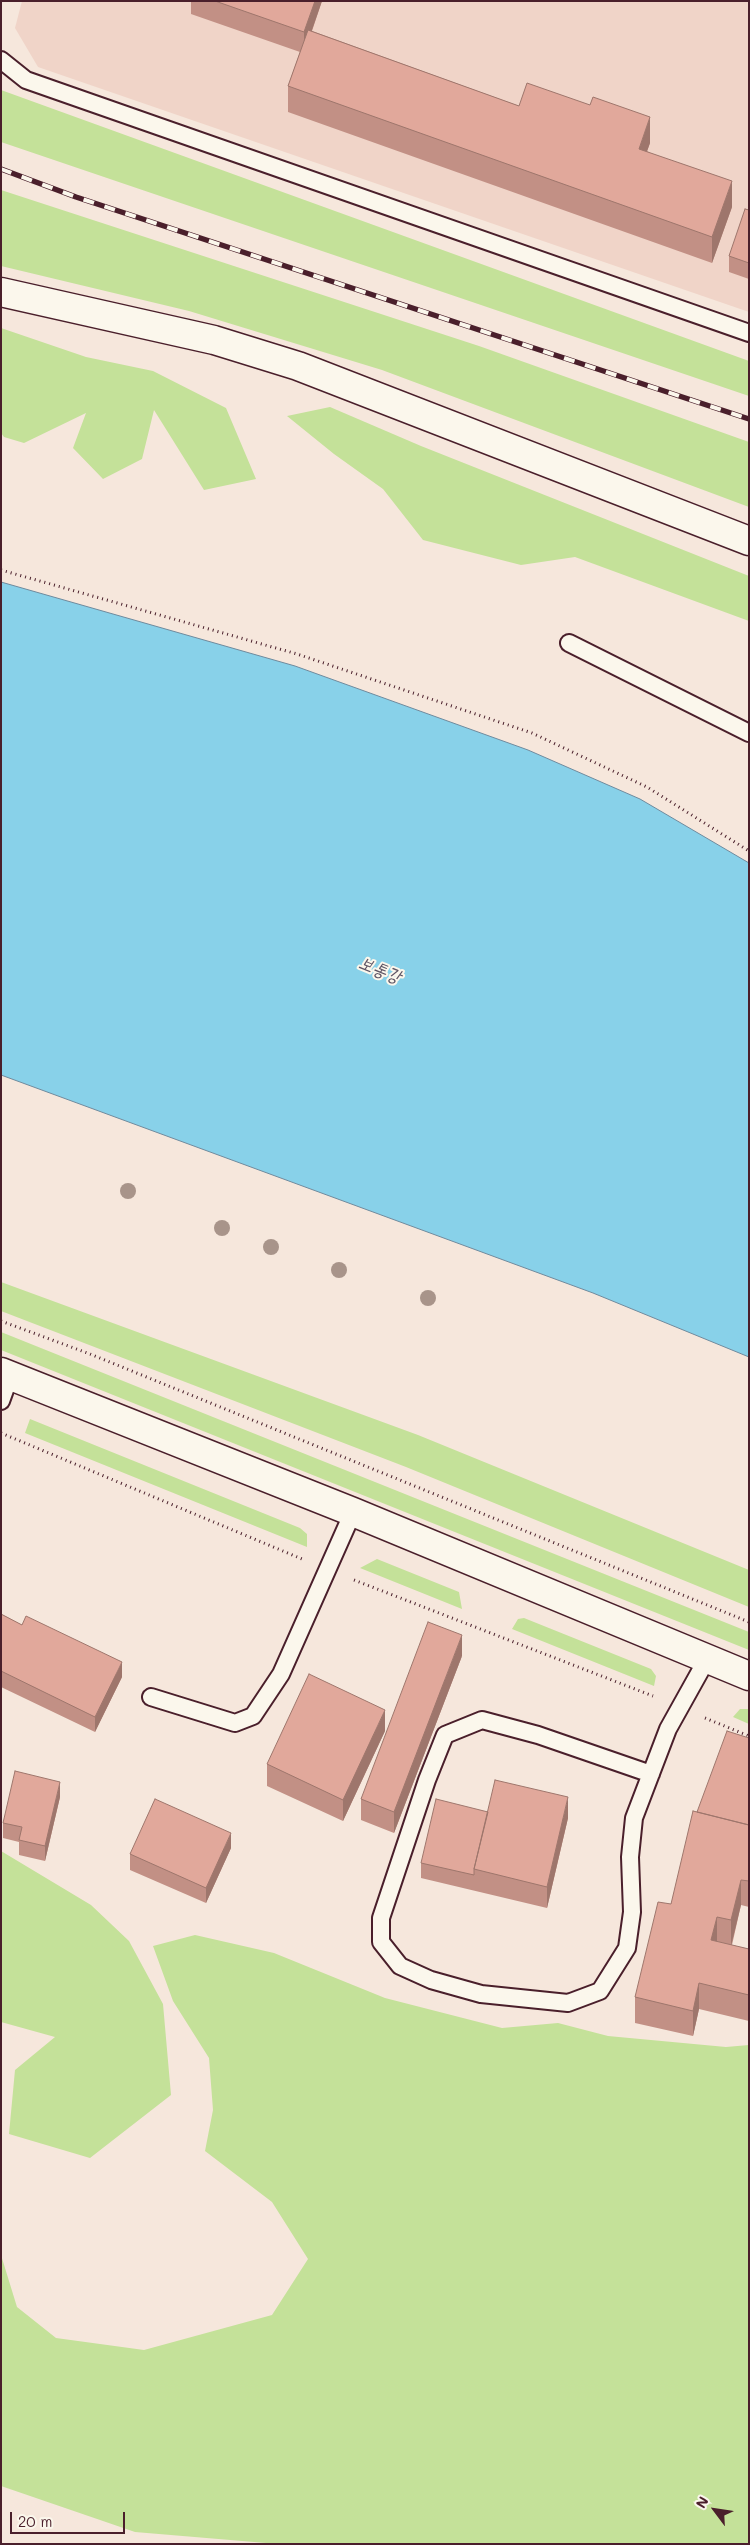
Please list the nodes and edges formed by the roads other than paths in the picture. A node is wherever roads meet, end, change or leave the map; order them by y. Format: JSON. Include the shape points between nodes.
{"nodes":[{"id":1,"x":1,"y":60,"type":"edge"},
{"id":2,"x":1,"y":292,"type":"edge"},
{"id":3,"x":749,"y":333,"type":"edge"},
{"id":4,"x":749,"y":541,"type":"edge"},
{"id":5,"x":569,"y":643,"type":"dead end"},
{"id":6,"x":749,"y":733,"type":"edge"},
{"id":7,"x":4,"y":1383,"type":"edge"},
{"id":8,"x":352,"y":1512,"type":"junction"},
{"id":9,"x":707,"y":1659,"type":"junction"},
{"id":10,"x":749,"y":1676,"type":"edge"},
{"id":11,"x":151,"y":1697,"type":"dead end"},
{"id":12,"x":651,"y":1774,"type":"junction"}],
"edges":[{"from":1,"to":3,"type":"lane","via":[[26,80]]},
{"from":2,"to":4,"type":"street","via":[[214,340],[298,366]]},
{"from":5,"to":6,"type":"lane"},
{"from":7,"to":8,"type":"street"},
{"from":8,"to":9,"type":"street"},
{"from":8,"to":11,"type":"lane","via":[[281,1674],[253,1716],[235,1723]]},
{"from":9,"to":10,"type":"street"},
{"from":9,"to":12,"type":"lane","via":[[668,1729]]},
{"from":12,"to":12,"type":"lane","via":[[634,1818],[630,1857],[632,1912],[627,1948],[600,1990],[568,2003],[481,1994],[431,1980],[400,1966],[381,1942],[381,1918],[445,1735],[482,1720],[538,1735]]}]}
